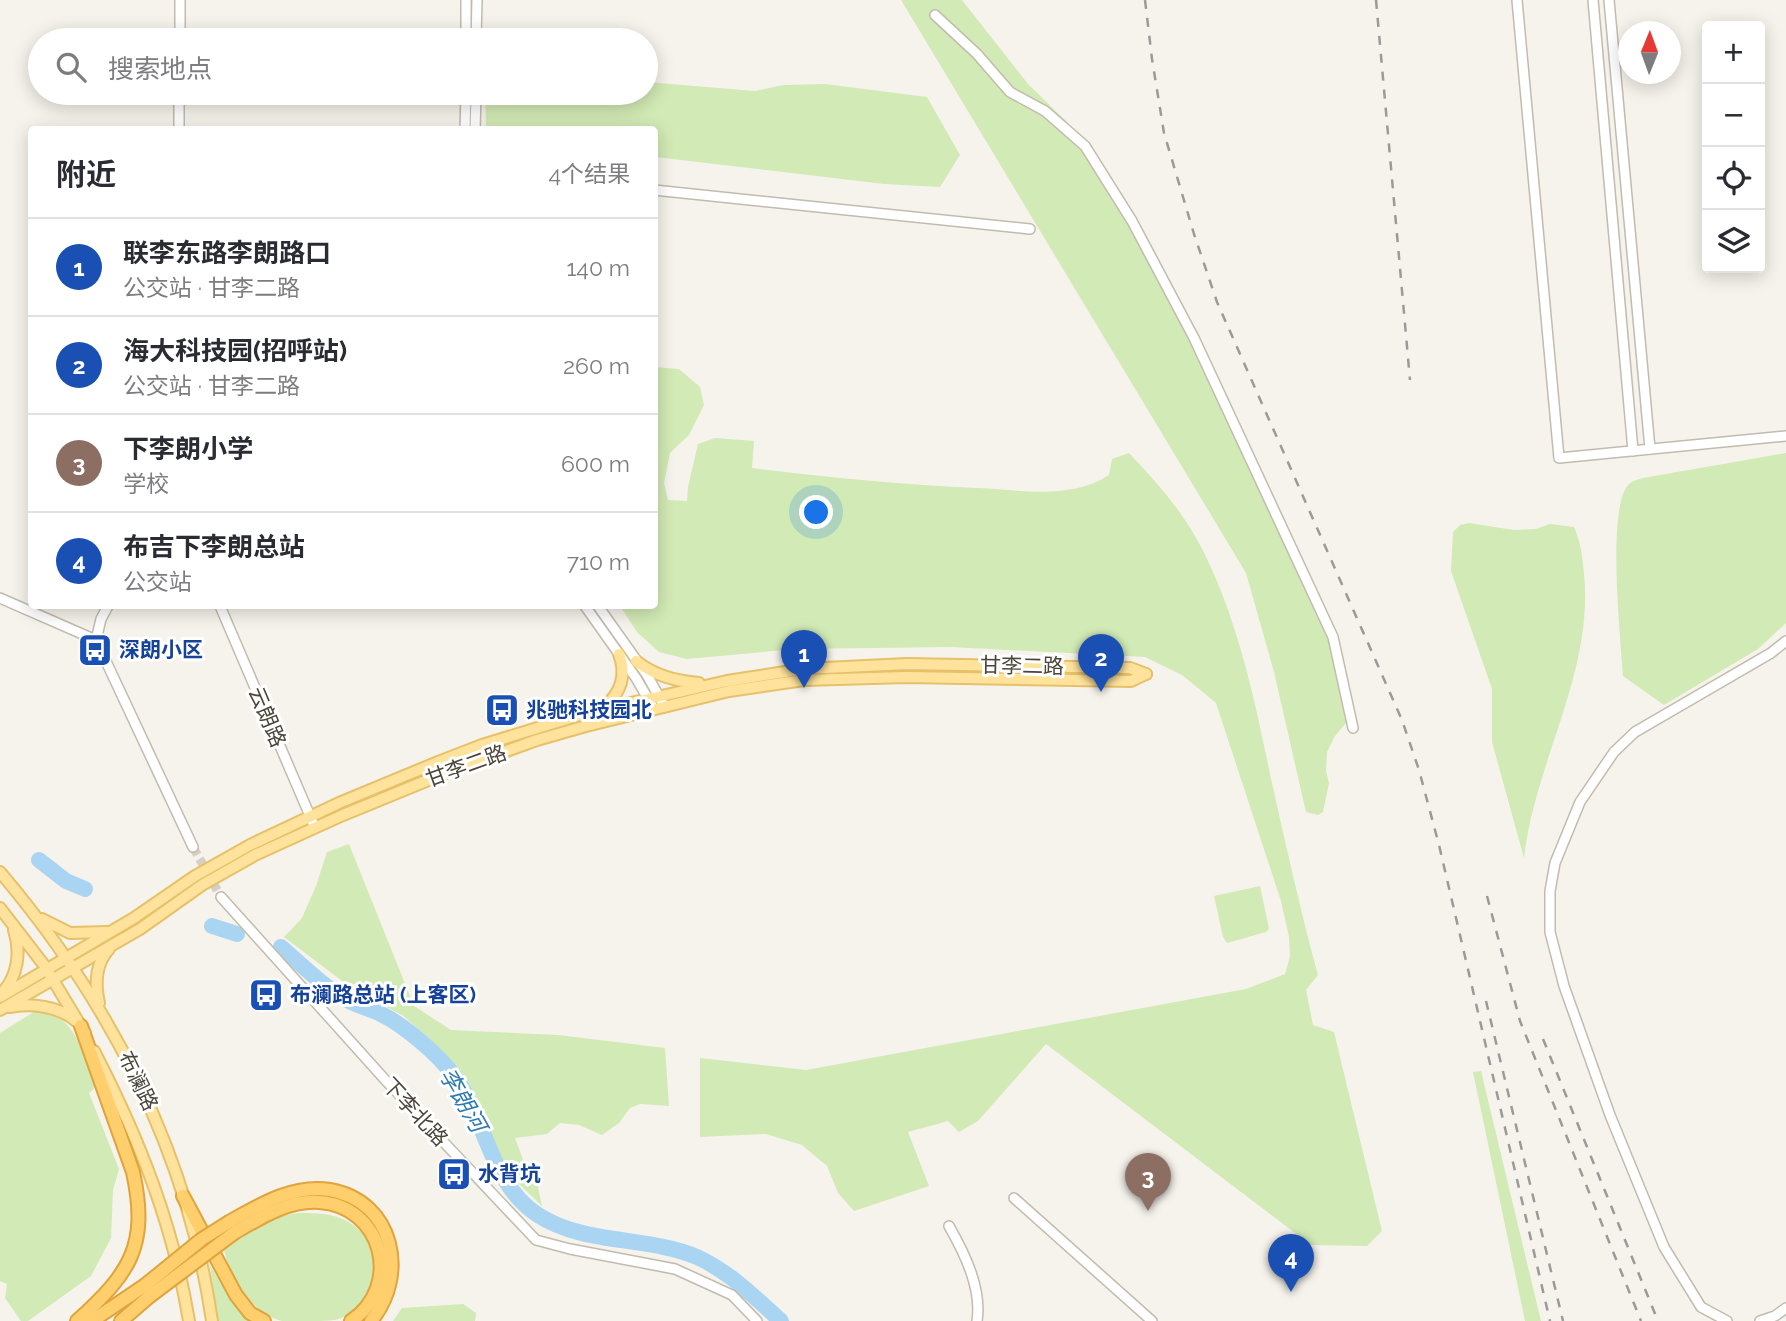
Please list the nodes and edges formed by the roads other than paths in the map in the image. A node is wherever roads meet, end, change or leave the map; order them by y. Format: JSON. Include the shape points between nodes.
{"nodes":[{"id":1,"x":180,"y":0,"type":"edge"},
{"id":2,"x":466,"y":0,"type":"edge"},
{"id":3,"x":477,"y":0,"type":"edge"},
{"id":4,"x":1517,"y":0,"type":"edge"},
{"id":5,"x":1593,"y":0,"type":"edge"},
{"id":6,"x":1609,"y":0,"type":"edge"},
{"id":7,"x":935,"y":15,"type":"dead end"},
{"id":8,"x":180,"y":28,"type":"edge"},
{"id":9,"x":466,"y":28,"type":"edge"},
{"id":10,"x":476,"y":28,"type":"edge"},
{"id":11,"x":179,"y":105,"type":"edge"},
{"id":12,"x":466,"y":105,"type":"edge"},
{"id":13,"x":476,"y":105,"type":"edge"},
{"id":14,"x":179,"y":126,"type":"edge"},
{"id":15,"x":465,"y":126,"type":"edge"},
{"id":16,"x":475,"y":126,"type":"edge"},
{"id":17,"x":658,"y":190,"type":"edge"},
{"id":18,"x":1030,"y":229,"type":"dead end"},
{"id":19,"x":1786,"y":436,"type":"edge"},
{"id":20,"x":1650,"y":449,"type":"junction"},
{"id":21,"x":1633,"y":451,"type":"junction"},
{"id":22,"x":0,"y":598,"type":"edge"},
{"id":23,"x":106,"y":609,"type":"edge"},
{"id":24,"x":221,"y":609,"type":"edge"},
{"id":25,"x":587,"y":609,"type":"edge"},
{"id":26,"x":600,"y":609,"type":"edge"},
{"id":27,"x":96,"y":640,"type":"junction"},
{"id":28,"x":1786,"y":641,"type":"edge"},
{"id":29,"x":619,"y":654,"type":"junction"},
{"id":30,"x":636,"y":661,"type":"junction"},
{"id":31,"x":713,"y":684,"type":"junction"},
{"id":32,"x":653,"y":697,"type":"junction"},
{"id":33,"x":659,"y":707,"type":"junction"},
{"id":34,"x":601,"y":709,"type":"junction"},
{"id":35,"x":1353,"y":728,"type":"dead end"},
{"id":36,"x":310,"y":817,"type":"junction"},
{"id":37,"x":315,"y":828,"type":"junction"},
{"id":38,"x":193,"y":848,"type":"tunnel mouth"},
{"id":39,"x":0,"y":872,"type":"edge"},
{"id":40,"x":220,"y":897,"type":"tunnel mouth"},
{"id":41,"x":0,"y":908,"type":"edge"},
{"id":42,"x":35,"y":913,"type":"junction"},
{"id":43,"x":11,"y":921,"type":"junction"},
{"id":44,"x":113,"y":931,"type":"junction"},
{"id":45,"x":114,"y":944,"type":"junction"},
{"id":46,"x":70,"y":962,"type":"junction"},
{"id":47,"x":50,"y":974,"type":"junction"},
{"id":48,"x":0,"y":996,"type":"edge"},
{"id":49,"x":1,"y":1009,"type":"edge"},
{"id":50,"x":101,"y":1013,"type":"junction"},
{"id":51,"x":81,"y":1026,"type":"junction"},
{"id":52,"x":183,"y":1195,"type":"junction"},
{"id":53,"x":1014,"y":1198,"type":"dead end"},
{"id":54,"x":949,"y":1226,"type":"dead end"},
{"id":55,"x":231,"y":1228,"type":"junction"},
{"id":56,"x":147,"y":1291,"type":"junction"},
{"id":57,"x":1786,"y":1308,"type":"edge"},
{"id":58,"x":77,"y":1321,"type":"edge"},
{"id":59,"x":92,"y":1321,"type":"edge"},
{"id":60,"x":121,"y":1321,"type":"edge"},
{"id":61,"x":189,"y":1321,"type":"edge"},
{"id":62,"x":212,"y":1321,"type":"edge"},
{"id":63,"x":264,"y":1321,"type":"edge"},
{"id":64,"x":351,"y":1321,"type":"edge"},
{"id":65,"x":371,"y":1321,"type":"edge"},
{"id":66,"x":757,"y":1321,"type":"edge"},
{"id":67,"x":977,"y":1321,"type":"edge"},
{"id":68,"x":1152,"y":1321,"type":"edge"},
{"id":69,"x":1727,"y":1321,"type":"edge"},
{"id":70,"x":1760,"y":1321,"type":"edge"}],
"edges":[{"from":1,"to":8,"type":"street"},
{"from":2,"to":9,"type":"street"},
{"from":3,"to":10,"type":"street"},
{"from":4,"to":21,"type":"street","via":[[1559,458]]},
{"from":5,"to":21,"type":"street"},
{"from":6,"to":20,"type":"street"},
{"from":7,"to":35,"type":"street","via":[[1010,92],[1045,111],[1085,146],[1132,221],[1194,338],[1333,637]]},
{"from":11,"to":14,"type":"street"},
{"from":12,"to":15,"type":"street"},
{"from":13,"to":16,"type":"street"},
{"from":17,"to":18,"type":"street"},
{"from":19,"to":20,"type":"street"},
{"from":20,"to":21,"type":"street"},
{"from":22,"to":27,"type":"street"},
{"from":23,"to":27,"type":"street"},
{"from":24,"to":36,"type":"street","name":"云朗路"},
{"from":25,"to":29,"type":"street"},
{"from":26,"to":30,"type":"street"},
{"from":27,"to":38,"type":"street"},
{"from":28,"to":69,"type":"street","via":[[1635,732],[1614,752],[1580,802],[1555,863],[1550,891],[1550,932],[1564,986],[1664,1247],[1701,1307]]},
{"from":29,"to":32,"type":"street"},
{"from":29,"to":34,"type":"main road","via":[[621,683],[612,701]]},
{"from":30,"to":31,"type":"main road","via":[[665,677]]},
{"from":30,"to":32,"type":"street"},
{"from":31,"to":32,"type":"main road","name":"甘李二路"},
{"from":31,"to":33,"type":"main road","name":"甘李二路","via":[[804,669],[907,664],[1130,668],[1146,674],[1131,681],[804,680]]},
{"from":32,"to":33,"type":"street"},
{"from":32,"to":34,"type":"main road","name":"甘李二路"},
{"from":33,"to":37,"type":"main road","name":"甘李二路","via":[[486,758]]},
{"from":34,"to":36,"type":"main road","name":"甘李二路","via":[[482,745]]},
{"from":36,"to":37,"type":"street","name":"云朗路"},
{"from":36,"to":44,"type":"main road","name":"甘李二路","via":[[222,859]]},
{"from":37,"to":45,"type":"main road","name":"甘李二路","via":[[227,870]]},
{"from":39,"to":42,"type":"main road","name":"布澜路"},
{"from":40,"to":66,"type":"street","name":"下李北路","via":[[536,1240],[675,1269],[732,1295]]},
{"from":41,"to":43,"type":"main road","name":"布澜路"},
{"from":42,"to":44,"type":"main road","via":[[70,933]]},
{"from":42,"to":46,"type":"main road","name":"布澜路"},
{"from":43,"to":47,"type":"main road","name":"布澜路"},
{"from":43,"to":48,"type":"main road","via":[[17,962]]},
{"from":44,"to":46,"type":"main road","name":"甘李二路"},
{"from":45,"to":46,"type":"main road","name":"甘李二路"},
{"from":45,"to":50,"type":"main road","via":[[97,972]]},
{"from":46,"to":47,"type":"main road","name":"甘李二路"},
{"from":46,"to":50,"type":"main road","name":"布澜路"},
{"from":47,"to":48,"type":"main road","name":"甘李二路"},
{"from":47,"to":49,"type":"main road","name":"甘李二路"},
{"from":47,"to":51,"type":"main road","name":"布澜路"},
{"from":49,"to":51,"type":"main road","via":[[44,1007]]},
{"from":50,"to":52,"type":"main road","name":"布澜路","via":[[150,1102]]},
{"from":51,"to":58,"type":"highway","via":[[133,1172],[138,1216],[137,1240],[126,1269]]},
{"from":51,"to":61,"type":"main road","name":"布澜路","via":[[147,1162]]},
{"from":52,"to":62,"type":"main road","name":"布澜路"},
{"from":52,"to":63,"type":"highway","via":[[236,1295],[250,1313]]},
{"from":53,"to":68,"type":"street"},
{"from":54,"to":67,"type":"street","via":[[971,1273],[978,1300]]},
{"from":55,"to":56,"type":"highway","bridge":true},
{"from":55,"to":64,"type":"highway","via":[[274,1211],[318,1202],[358,1216],[377,1242],[381,1262],[372,1300]]},
{"from":55,"to":65,"type":"highway","via":[[280,1195],[316,1190],[339,1193],[366,1205],[389,1238],[393,1258],[391,1283]]},
{"from":56,"to":59,"type":"highway"},
{"from":56,"to":60,"type":"highway"},
{"from":57,"to":70,"type":"street"}]}
